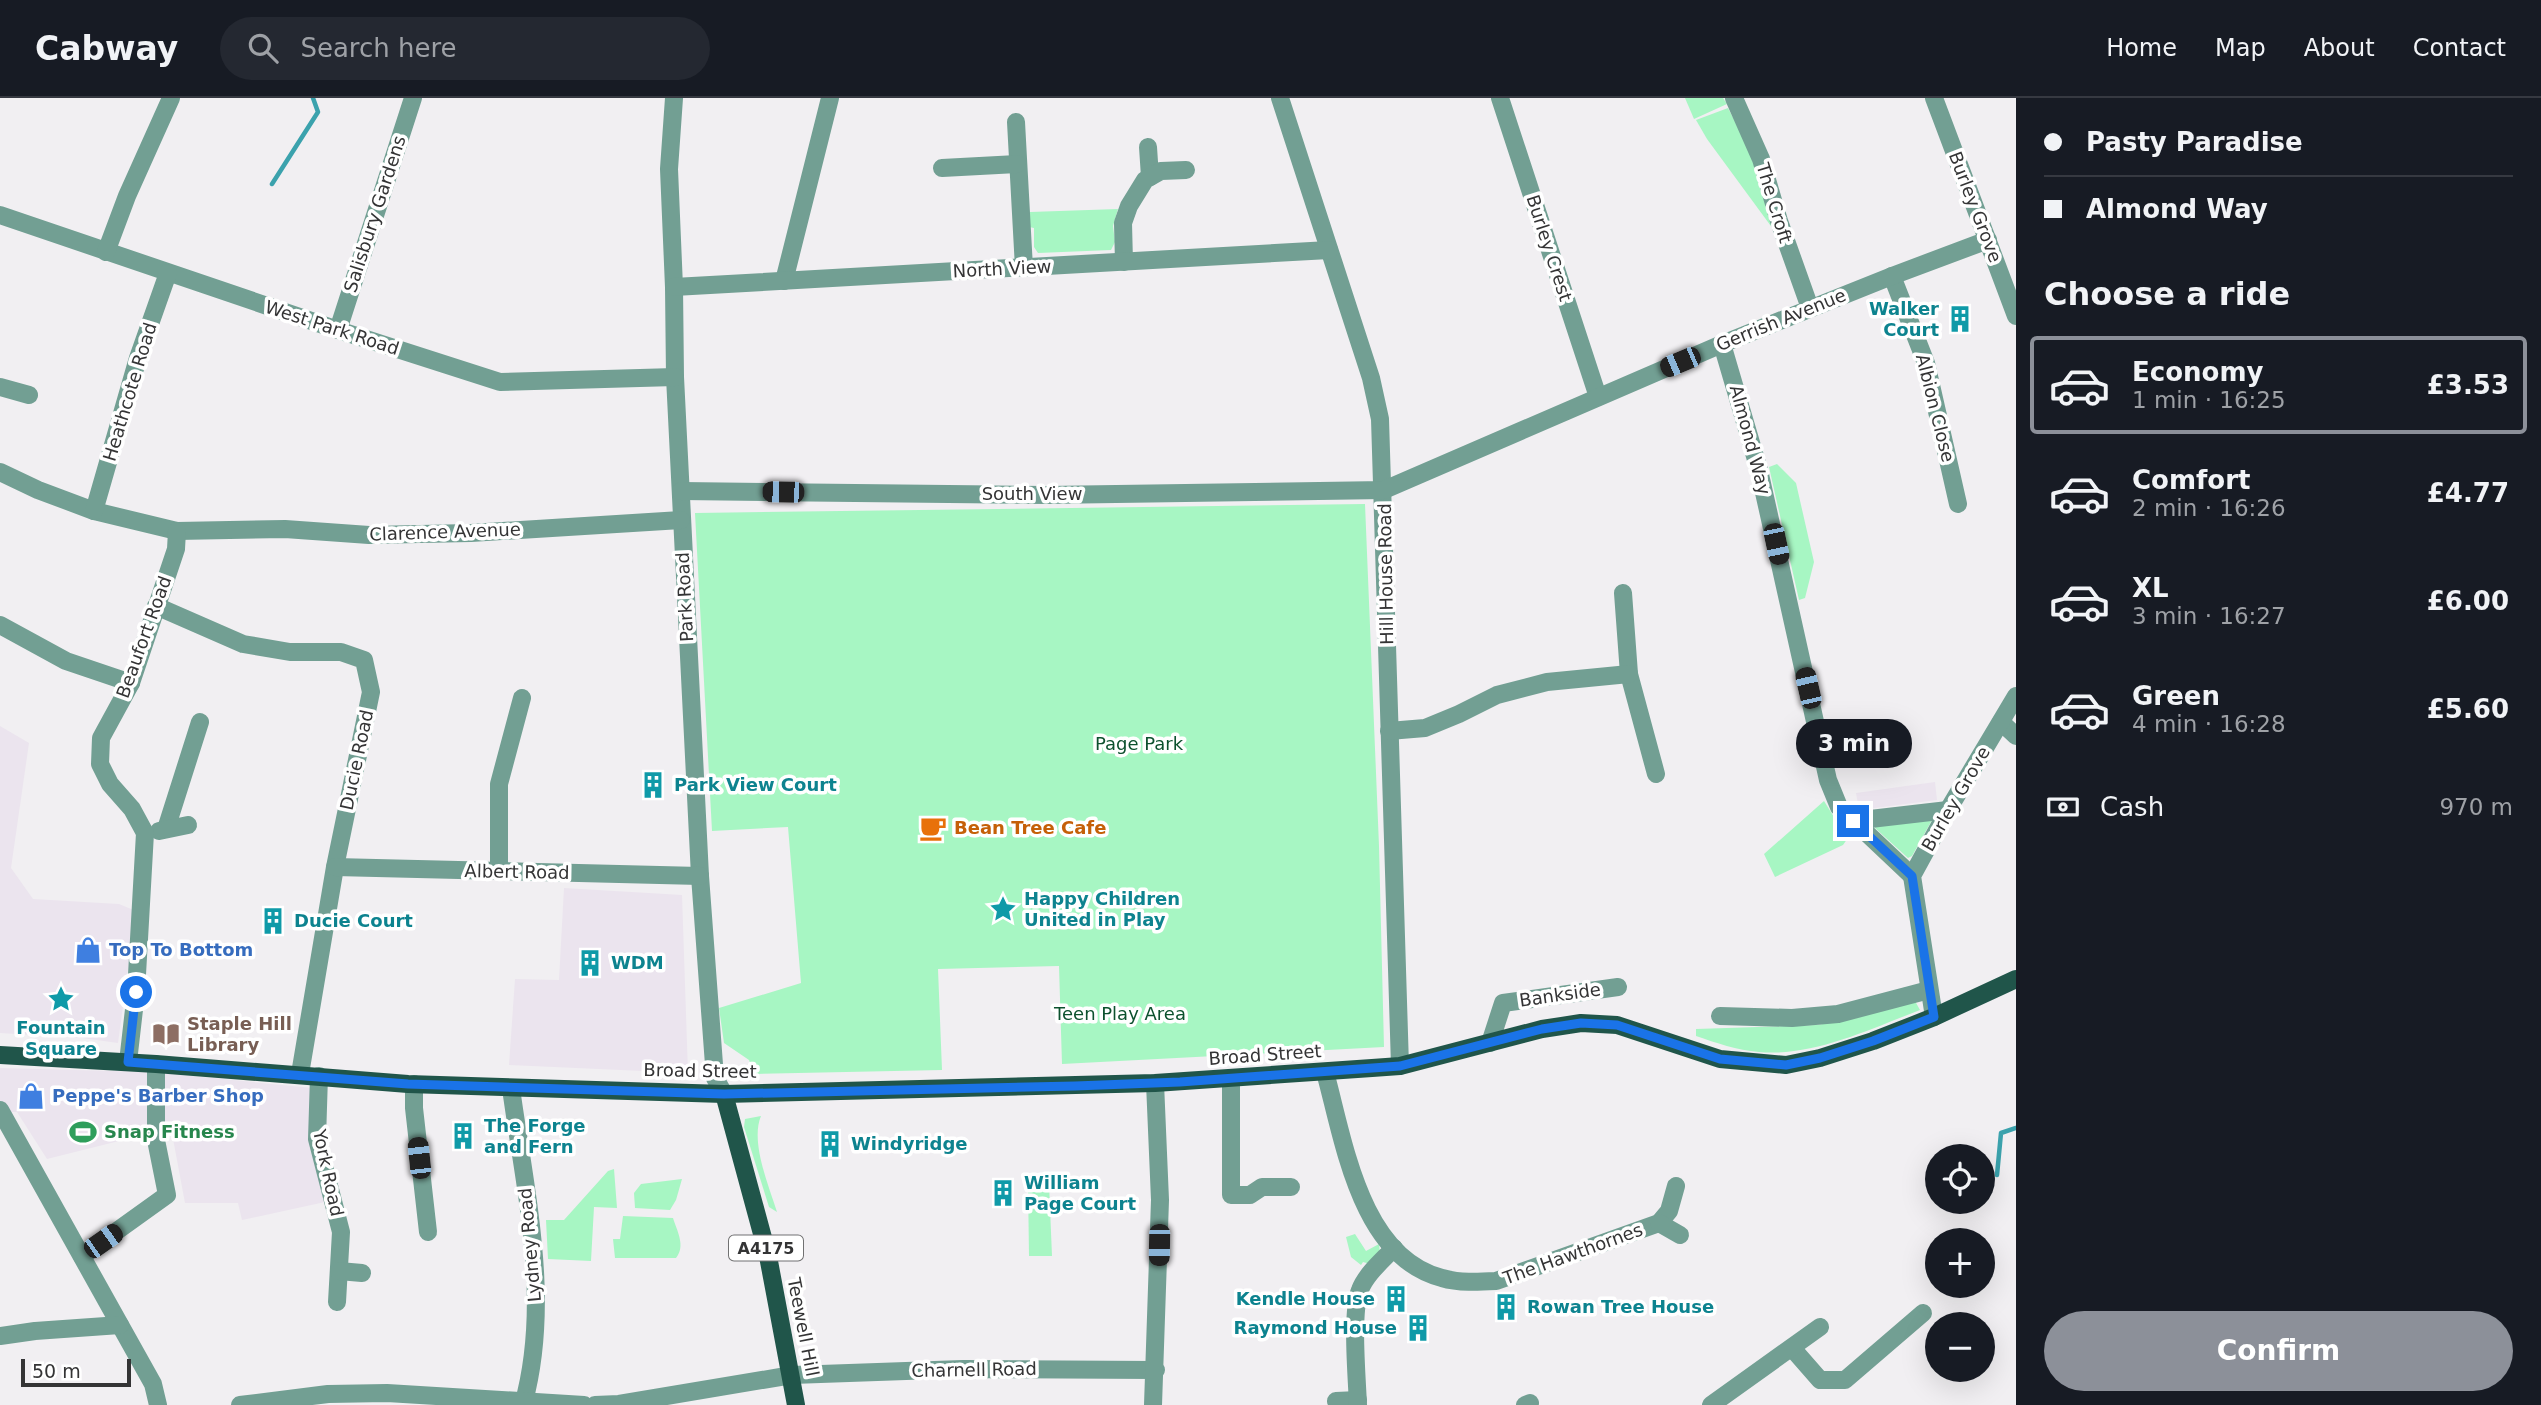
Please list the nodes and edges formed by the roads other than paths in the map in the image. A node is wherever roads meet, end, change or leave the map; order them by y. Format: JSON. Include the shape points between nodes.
{"nodes":[{"id":1,"x":171,"y":98,"type":"edge"},
{"id":2,"x":413,"y":98,"type":"edge"},
{"id":3,"x":674,"y":98,"type":"edge"},
{"id":4,"x":830,"y":98,"type":"edge"},
{"id":5,"x":1280,"y":98,"type":"edge"},
{"id":6,"x":1500,"y":98,"type":"edge"},
{"id":7,"x":1734,"y":98,"type":"edge"},
{"id":8,"x":1934,"y":98,"type":"edge"},
{"id":9,"x":1016,"y":122,"type":"dead end"},
{"id":10,"x":1149,"y":147,"type":"dead end"},
{"id":11,"x":1017,"y":164,"type":"junction"},
{"id":12,"x":942,"y":167,"type":"dead end"},
{"id":13,"x":1186,"y":170,"type":"dead end"},
{"id":14,"x":1150,"y":177,"type":"junction"},
{"id":15,"x":0,"y":215,"type":"edge"},
{"id":16,"x":1988,"y":240,"type":"junction"},
{"id":17,"x":1329,"y":250,"type":"junction"},
{"id":18,"x":106,"y":252,"type":"junction"},
{"id":19,"x":1124,"y":262,"type":"junction"},
{"id":20,"x":1024,"y":268,"type":"junction"},
{"id":21,"x":168,"y":273,"type":"junction"},
{"id":22,"x":1892,"y":275,"type":"junction"},
{"id":23,"x":784,"y":281,"type":"junction"},
{"id":24,"x":674,"y":287,"type":"junction"},
{"id":25,"x":1810,"y":309,"type":"junction"},
{"id":26,"x":2016,"y":316,"type":"edge"},
{"id":27,"x":338,"y":330,"type":"junction"},
{"id":28,"x":1722,"y":344,"type":"junction"},
{"id":29,"x":675,"y":377,"type":"junction"},
{"id":30,"x":0,"y":387,"type":"edge"},
{"id":31,"x":29,"y":395,"type":"dead end"},
{"id":32,"x":1598,"y":397,"type":"junction"},
{"id":33,"x":0,"y":472,"type":"edge"},
{"id":34,"x":1384,"y":490,"type":"junction"},
{"id":35,"x":681,"y":491,"type":"junction"},
{"id":36,"x":1958,"y":504,"type":"dead end"},
{"id":37,"x":94,"y":511,"type":"junction"},
{"id":38,"x":681,"y":520,"type":"junction"},
{"id":39,"x":177,"y":531,"type":"junction"},
{"id":40,"x":1623,"y":593,"type":"dead end"},
{"id":41,"x":156,"y":606,"type":"junction"},
{"id":42,"x":0,"y":625,"type":"edge"},
{"id":43,"x":1629,"y":674,"type":"junction"},
{"id":44,"x":131,"y":683,"type":"junction"},
{"id":45,"x":522,"y":698,"type":"dead end"},
{"id":46,"x":2011,"y":707,"type":"edge"},
{"id":47,"x":200,"y":722,"type":"dead end"},
{"id":48,"x":1390,"y":731,"type":"junction"},
{"id":49,"x":2016,"y":736,"type":"edge"},
{"id":50,"x":1656,"y":774,"type":"dead end"},
{"id":51,"x":1948,"y":810,"type":"junction"},
{"id":52,"x":1853,"y":821,"type":"junction"},
{"id":53,"x":188,"y":825,"type":"dead end"},
{"id":54,"x":166,"y":829,"type":"junction"},
{"id":55,"x":145,"y":833,"type":"junction"},
{"id":56,"x":335,"y":867,"type":"junction"},
{"id":57,"x":499,"y":872,"type":"junction"},
{"id":58,"x":700,"y":876,"type":"junction"},
{"id":59,"x":1912,"y":876,"type":"junction"},
{"id":60,"x":2016,"y":979,"type":"edge"},
{"id":61,"x":1618,"y":987,"type":"dead end"},
{"id":62,"x":1928,"y":990,"type":"junction"},
{"id":63,"x":1720,"y":1016,"type":"dead end"},
{"id":64,"x":1934,"y":1017,"type":"junction"},
{"id":65,"x":1490,"y":1043,"type":"junction"},
{"id":66,"x":0,"y":1055,"type":"edge"},
{"id":67,"x":128,"y":1062,"type":"junction"},
{"id":68,"x":156,"y":1064,"type":"junction"},
{"id":69,"x":1400,"y":1066,"type":"junction"},
{"id":70,"x":1325,"y":1072,"type":"junction"},
{"id":71,"x":300,"y":1074,"type":"junction"},
{"id":72,"x":319,"y":1076,"type":"junction"},
{"id":73,"x":1231,"y":1078,"type":"junction"},
{"id":74,"x":1155,"y":1083,"type":"junction"},
{"id":75,"x":414,"y":1084,"type":"junction"},
{"id":76,"x":511,"y":1088,"type":"junction"},
{"id":77,"x":724,"y":1094,"type":"junction"},
{"id":78,"x":0,"y":1110,"type":"edge"},
{"id":79,"x":1676,"y":1186,"type":"dead end"},
{"id":80,"x":1291,"y":1187,"type":"dead end"},
{"id":81,"x":1659,"y":1223,"type":"junction"},
{"id":82,"x":428,"y":1232,"type":"dead end"},
{"id":83,"x":1680,"y":1235,"type":"dead end"},
{"id":84,"x":1394,"y":1248,"type":"junction"},
{"id":85,"x":82,"y":1256,"type":"junction"},
{"id":86,"x":339,"y":1271,"type":"junction"},
{"id":87,"x":362,"y":1273,"type":"dead end"},
{"id":88,"x":337,"y":1301,"type":"dead end"},
{"id":89,"x":1923,"y":1313,"type":"dead end"},
{"id":90,"x":120,"y":1325,"type":"junction"},
{"id":91,"x":1820,"y":1327,"type":"dead end"},
{"id":92,"x":0,"y":1336,"type":"edge"},
{"id":93,"x":1792,"y":1348,"type":"junction"},
{"id":94,"x":1156,"y":1370,"type":"junction"},
{"id":95,"x":792,"y":1375,"type":"junction"},
{"id":96,"x":1336,"y":1401,"type":"dead end"},
{"id":97,"x":281,"y":1402,"type":"edge"},
{"id":98,"x":1358,"y":1403,"type":"edge"},
{"id":99,"x":524,"y":1404,"type":"edge"},
{"id":100,"x":158,"y":1405,"type":"edge"},
{"id":101,"x":240,"y":1405,"type":"edge"},
{"id":102,"x":584,"y":1405,"type":"edge"},
{"id":103,"x":595,"y":1405,"type":"edge"},
{"id":104,"x":796,"y":1405,"type":"edge"},
{"id":105,"x":1153,"y":1405,"type":"edge"},
{"id":106,"x":1711,"y":1405,"type":"edge"}],
"edges":[{"from":1,"to":18,"type":"street"},
{"from":2,"to":27,"type":"street","name":"Salisbury Gardens"},
{"from":3,"to":24,"type":"street","name":"Park Road","via":[[669,169]]},
{"from":4,"to":23,"type":"street"},
{"from":5,"to":17,"type":"street","name":"Hill House Road"},
{"from":6,"to":32,"type":"street","name":"Burley Crest"},
{"from":7,"to":25,"type":"street","name":"The Croft","via":[[1761,159]]},
{"from":8,"to":16,"type":"street","name":"Burley Grove"},
{"from":9,"to":11,"type":"street"},
{"from":10,"to":14,"type":"street"},
{"from":11,"to":12,"type":"street"},
{"from":11,"to":20,"type":"street"},
{"from":13,"to":14,"type":"street"},
{"from":14,"to":19,"type":"street","via":[[1125,213]]},
{"from":15,"to":18,"type":"street","name":"West Park Road"},
{"from":16,"to":22,"type":"street","name":"Gerrish Avenue"},
{"from":16,"to":26,"type":"street","name":"Burley Grove"},
{"from":17,"to":19,"type":"street","name":"North View"},
{"from":17,"to":34,"type":"street","name":"Hill House Road","via":[[1371,378],[1380,419]]},
{"from":18,"to":21,"type":"street","name":"West Park Road"},
{"from":19,"to":20,"type":"street","name":"North View"},
{"from":20,"to":23,"type":"street","name":"North View"},
{"from":21,"to":27,"type":"street","name":"West Park Road"},
{"from":21,"to":37,"type":"street","name":"Heathcote Road"},
{"from":22,"to":25,"type":"street","name":"Gerrish Avenue"},
{"from":22,"to":36,"type":"street","name":"Albion Close","via":[[1926,363]]},
{"from":23,"to":24,"type":"street","name":"North View"},
{"from":24,"to":29,"type":"street","name":"Park Road"},
{"from":25,"to":28,"type":"street","name":"Gerrish Avenue"},
{"from":27,"to":29,"type":"street","name":"West Park Road","via":[[500,382]]},
{"from":28,"to":32,"type":"street","name":"Gerrish Avenue"},
{"from":28,"to":52,"type":"street","name":"Almond Way","via":[[1759,470],[1828,779],[1839,807]]},
{"from":29,"to":35,"type":"street","name":"Park Road"},
{"from":30,"to":31,"type":"street"},
{"from":32,"to":34,"type":"street","name":"Gerrish Avenue"},
{"from":33,"to":37,"type":"street","name":"Clarence Avenue"},
{"from":34,"to":35,"type":"street","name":"South View","via":[[1047,495]]},
{"from":34,"to":48,"type":"street","name":"Hill House Road"},
{"from":35,"to":38,"type":"street","name":"Park Road"},
{"from":37,"to":39,"type":"street","name":"Clarence Avenue"},
{"from":38,"to":39,"type":"street","name":"Clarence Avenue","via":[[369,536],[285,529]]},
{"from":38,"to":58,"type":"street","name":"Park Road"},
{"from":39,"to":41,"type":"street","name":"Beaufort Road","via":[[176,549]]},
{"from":40,"to":43,"type":"street"},
{"from":41,"to":44,"type":"street","name":"Beaufort Road"},
{"from":41,"to":56,"type":"street","name":"Ducie Road","via":[[243,644],[290,652],[341,652],[364,660],[371,692]]},
{"from":42,"to":44,"type":"street","via":[[66,661]]},
{"from":43,"to":48,"type":"street","via":[[1548,682],[1497,695],[1425,728]]},
{"from":43,"to":50,"type":"street"},
{"from":44,"to":55,"type":"street","name":"Beaufort Road","via":[[101,738],[100,764]]},
{"from":45,"to":57,"type":"street","via":[[499,784]]},
{"from":46,"to":49,"type":"street"},
{"from":46,"to":51,"type":"street","name":"Burley Grove"},
{"from":47,"to":54,"type":"street"},
{"from":48,"to":69,"type":"street","name":"Hill House Road"},
{"from":51,"to":52,"type":"street"},
{"from":51,"to":59,"type":"street","name":"Burley Grove"},
{"from":52,"to":59,"type":"street","name":"Almond Way"},
{"from":53,"to":54,"type":"street"},
{"from":54,"to":55,"type":"street"},
{"from":55,"to":67,"type":"street"},
{"from":56,"to":57,"type":"street","name":"Albert Road"},
{"from":56,"to":71,"type":"street","name":"Ducie Road"},
{"from":57,"to":58,"type":"street","name":"Albert Road"},
{"from":58,"to":77,"type":"street","name":"Park Road","via":[[715,1078]]},
{"from":59,"to":62,"type":"street"},
{"from":60,"to":64,"type":"main road","name":"Broad Street"},
{"from":61,"to":65,"type":"street","name":"Bankside","via":[[1503,1003]]},
{"from":62,"to":63,"type":"street","via":[[1838,1014]]},
{"from":62,"to":64,"type":"street"},
{"from":64,"to":65,"type":"main road","name":"Broad Street","via":[[1833,1054],[1786,1065],[1720,1059],[1617,1025],[1581,1023]]},
{"from":65,"to":69,"type":"main road","name":"Broad Street"},
{"from":66,"to":67,"type":"main road","name":"Broad Street"},
{"from":67,"to":68,"type":"main road","name":"Broad Street"},
{"from":68,"to":71,"type":"main road","name":"Broad Street"},
{"from":68,"to":85,"type":"street","via":[[156,1140],[167,1195]]},
{"from":69,"to":70,"type":"main road","name":"Broad Street"},
{"from":70,"to":73,"type":"main road","name":"Broad Street"},
{"from":70,"to":84,"type":"street","name":"The Hawthornes","via":[[1361,1198]]},
{"from":71,"to":72,"type":"main road","name":"Broad Street"},
{"from":72,"to":75,"type":"main road","name":"Broad Street"},
{"from":72,"to":86,"type":"street","name":"York Road","via":[[317,1139],[341,1232]]},
{"from":73,"to":74,"type":"main road","name":"Broad Street"},
{"from":73,"to":80,"type":"street","via":[[1231,1195],[1250,1195],[1262,1187]]},
{"from":74,"to":77,"type":"main road","name":"Broad Street"},
{"from":74,"to":94,"type":"street","via":[[1160,1200]]},
{"from":75,"to":76,"type":"main road","name":"Broad Street"},
{"from":75,"to":82,"type":"street"},
{"from":76,"to":77,"type":"main road","name":"Broad Street"},
{"from":76,"to":99,"type":"street","name":"Lydney Road","via":[[536,1270],[536,1336]]},
{"from":77,"to":95,"type":"main road","name":"Teewell Hill","number":"A4175","via":[[768,1256]]},
{"from":78,"to":85,"type":"street"},
{"from":79,"to":81,"type":"street","name":"The Hawthornes","via":[[1669,1211]]},
{"from":81,"to":83,"type":"street","name":"The Hawthornes"},
{"from":81,"to":84,"type":"street","name":"The Hawthornes","via":[[1496,1281],[1441,1278],[1414,1266]]},
{"from":84,"to":98,"type":"street","via":[[1360,1290],[1356,1308]]},
{"from":85,"to":90,"type":"street"},
{"from":86,"to":87,"type":"street"},
{"from":86,"to":88,"type":"street","name":"York Road"},
{"from":89,"to":93,"type":"street","via":[[1844,1380],[1820,1380]]},
{"from":90,"to":92,"type":"street"},
{"from":90,"to":100,"type":"street","via":[[153,1384]]},
{"from":91,"to":93,"type":"street"},
{"from":93,"to":106,"type":"street"},
{"from":94,"to":95,"type":"street","name":"Charnell Road","via":[[963,1369]]},
{"from":94,"to":105,"type":"street"},
{"from":95,"to":103,"type":"street","name":"Charnell Road"},
{"from":95,"to":104,"type":"main road","name":"Teewell Hill","number":"A4175"},
{"from":96,"to":98,"type":"street"},
{"from":97,"to":99,"type":"street","via":[[328,1394],[387,1393]]},
{"from":97,"to":101,"type":"street"},
{"from":99,"to":102,"type":"street"}]}
